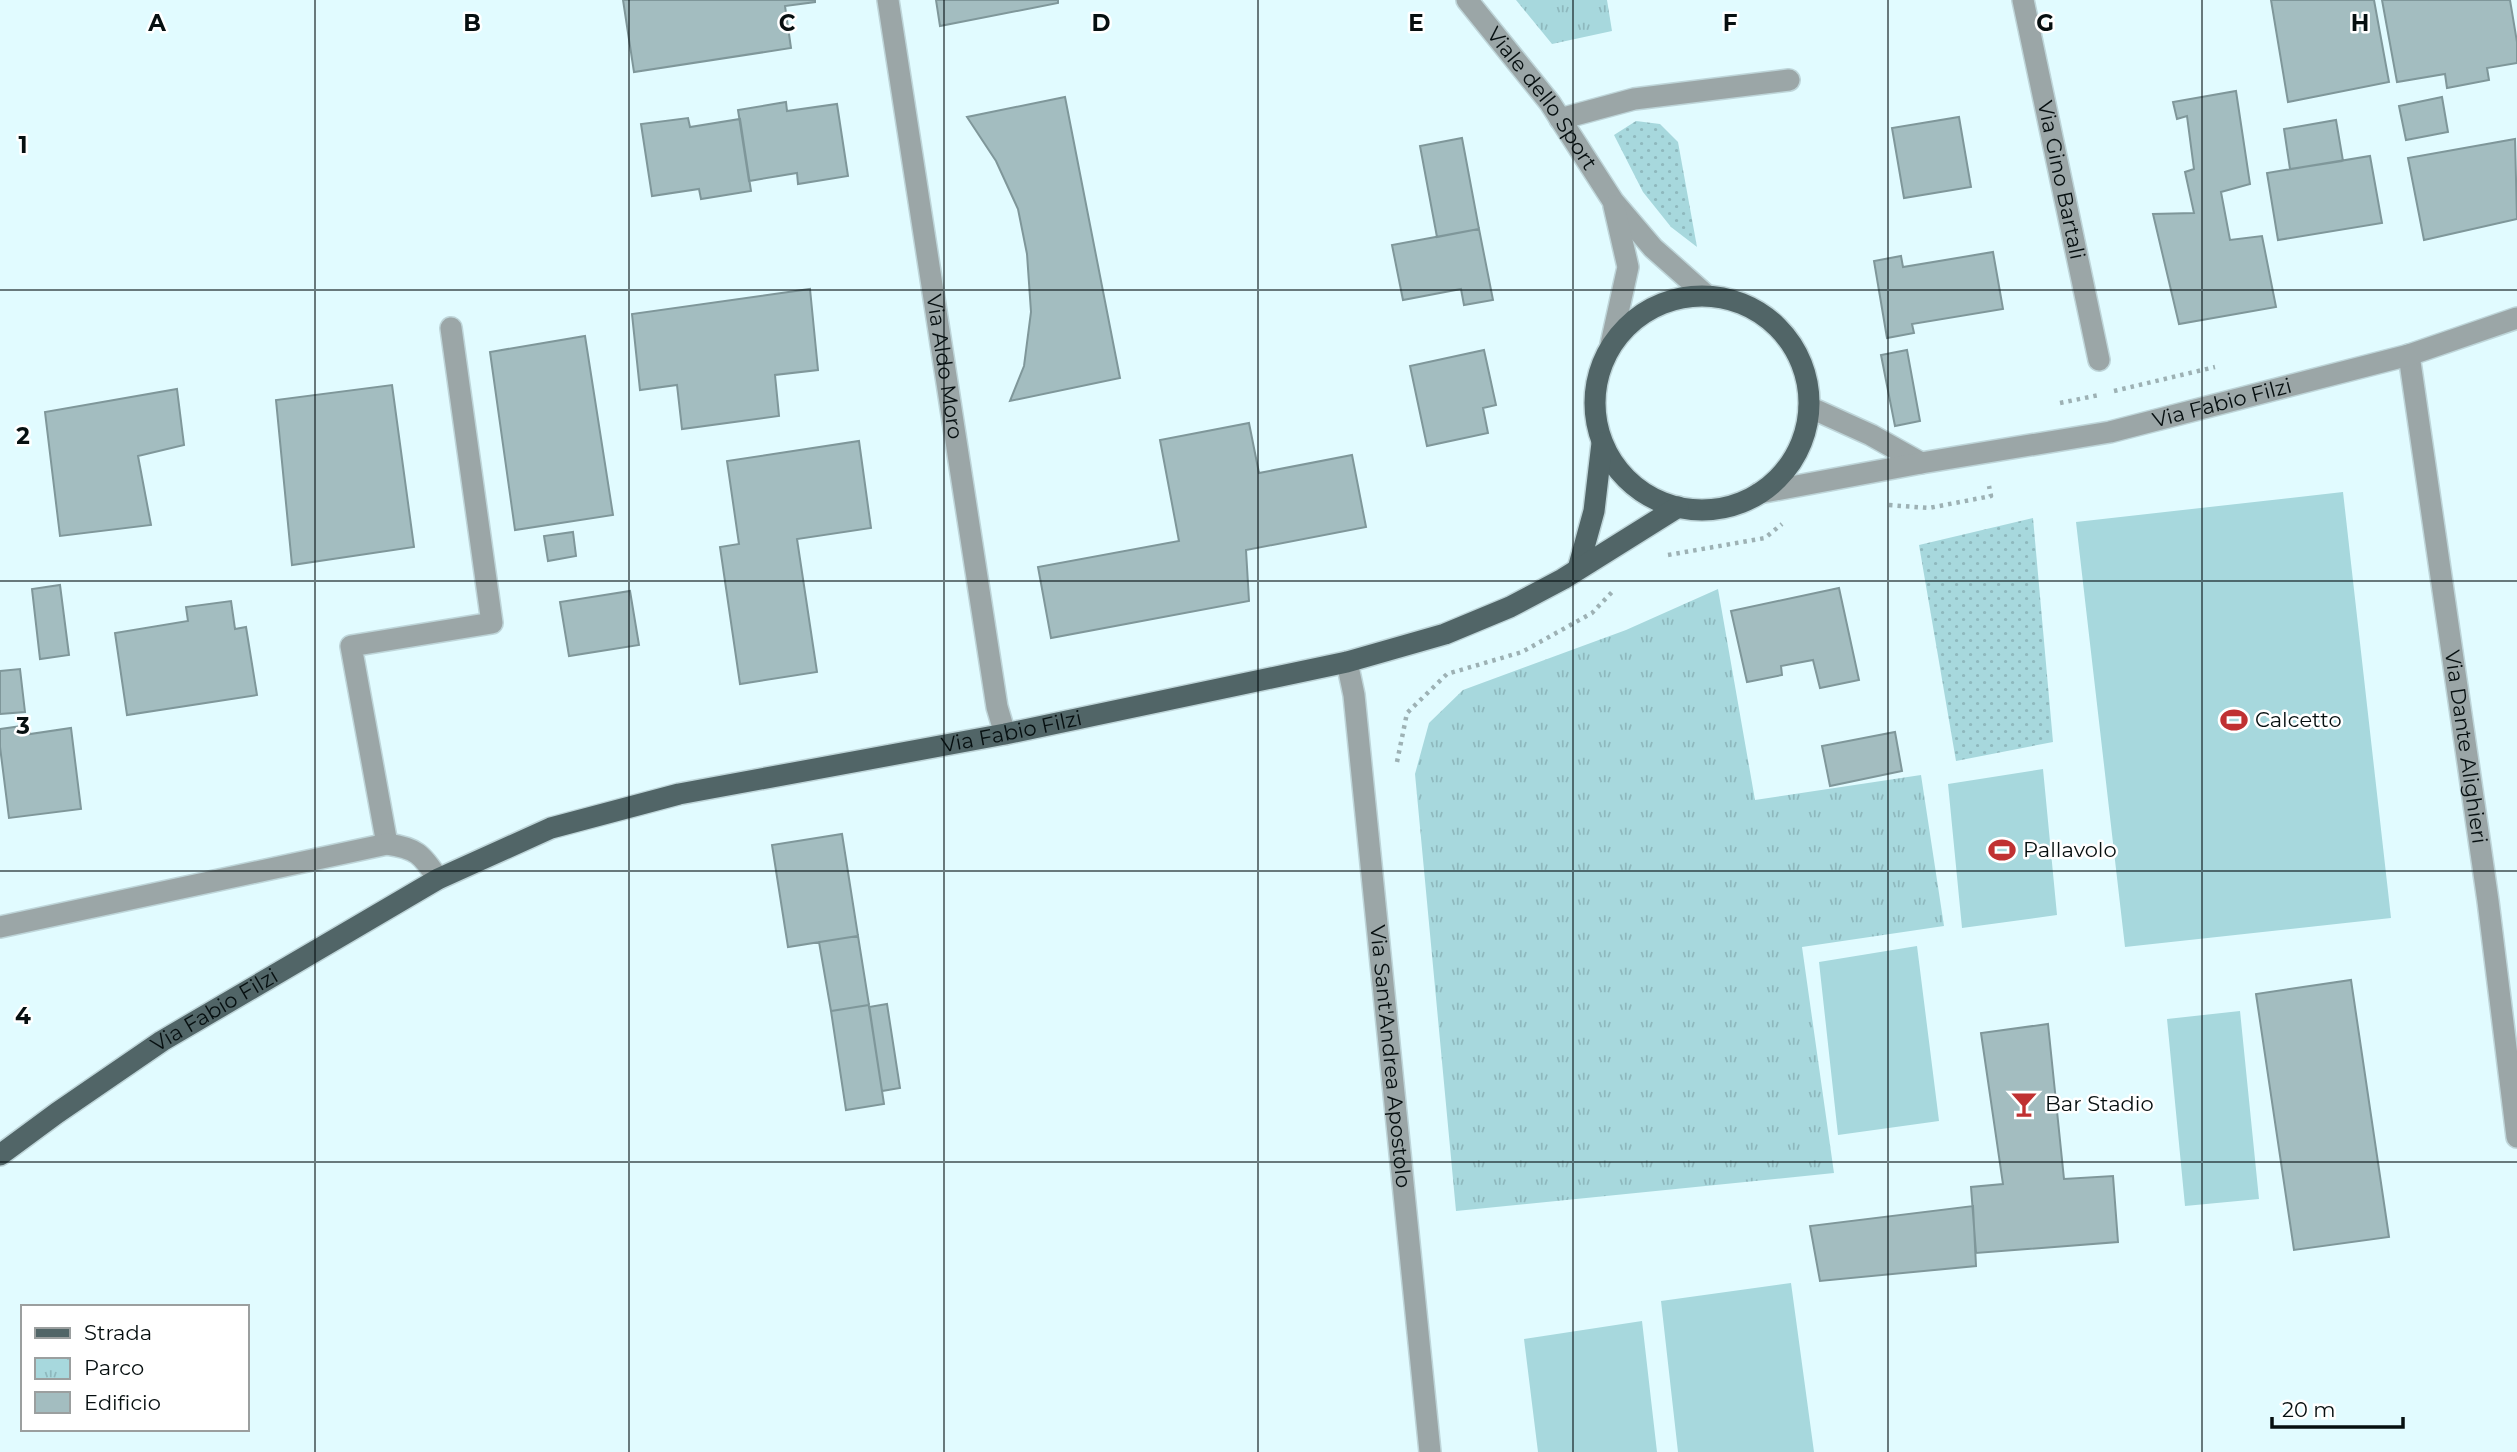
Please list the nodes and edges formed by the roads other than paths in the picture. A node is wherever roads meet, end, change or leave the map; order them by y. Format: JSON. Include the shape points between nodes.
{"nodes":[{"id":1,"x":888,"y":0,"type":"edge"},
{"id":2,"x":1467,"y":0,"type":"edge"},
{"id":3,"x":2024,"y":0,"type":"edge"},
{"id":4,"x":1789,"y":80,"type":"dead end"},
{"id":5,"x":1560,"y":118,"type":"junction"},
{"id":6,"x":1613,"y":201,"type":"junction"},
{"id":7,"x":1706,"y":295,"type":"junction"},
{"id":8,"x":2517,"y":318,"type":"edge"},
{"id":9,"x":451,"y":328,"type":"dead end"},
{"id":10,"x":1611,"y":344,"type":"junction"},
{"id":11,"x":2409,"y":355,"type":"junction"},
{"id":12,"x":2099,"y":360,"type":"dead end"},
{"id":13,"x":1809,"y":407,"type":"junction"},
{"id":14,"x":1602,"y":443,"type":"junction"},
{"id":15,"x":1922,"y":463,"type":"junction"},
{"id":16,"x":1759,"y":493,"type":"junction"},
{"id":17,"x":1678,"y":507,"type":"junction"},
{"id":18,"x":1578,"y":569,"type":"junction"},
{"id":19,"x":1347,"y":662,"type":"junction"},
{"id":20,"x":1005,"y":734,"type":"junction"},
{"id":21,"x":387,"y":844,"type":"junction"},
{"id":22,"x":439,"y":879,"type":"junction"},
{"id":23,"x":0,"y":927,"type":"edge"},
{"id":24,"x":2517,"y":1137,"type":"edge"},
{"id":25,"x":0,"y":1155,"type":"edge"},
{"id":26,"x":1430,"y":1452,"type":"edge"}],
"edges":[{"from":1,"to":20,"type":"street","name":"Via Aldo Moro","via":[[997,707]]},
{"from":2,"to":5,"type":"street","name":"Viale dello Sport"},
{"from":3,"to":12,"type":"street","name":"Via Gino Bartali"},
{"from":4,"to":5,"type":"street","via":[[1634,99]]},
{"from":5,"to":6,"type":"street","name":"Viale dello Sport"},
{"from":6,"to":7,"type":"street","name":"Viale dello Sport","via":[[1653,248]]},
{"from":6,"to":10,"type":"street","name":"Viale dello Sport","via":[[1628,267]]},
{"from":7,"to":10,"type":"main road","name":"Via Fabio Filzi","via":[[1670,300],[1637,317]]},
{"from":7,"to":13,"type":"main road","name":"Via Fabio Filzi","via":[[1739,302],[1769,319],[1791,344],[1806,374]]},
{"from":8,"to":11,"type":"street","name":"Via Fabio Filzi"},
{"from":9,"to":21,"type":"street","via":[[492,623],[351,646]]},
{"from":10,"to":14,"type":"main road","name":"Via Fabio Filzi","via":[[1597,375],[1594,410]]},
{"from":11,"to":15,"type":"street","name":"Via Fabio Filzi","via":[[2110,432]]},
{"from":11,"to":24,"type":"street","name":"Via Dante Alighieri","via":[[2488,901]]},
{"from":13,"to":15,"type":"street"},
{"from":13,"to":16,"type":"main road","name":"Via Fabio Filzi","via":[[1802,441],[1785,470]]},
{"from":14,"to":17,"type":"main road","name":"Via Fabio Filzi","via":[[1620,472],[1646,495]]},
{"from":14,"to":18,"type":"main road","name":"Via Fabio Filzi","via":[[1594,511]]},
{"from":15,"to":16,"type":"street","name":"Via Fabio Filzi"},
{"from":16,"to":17,"type":"main road","name":"Via Fabio Filzi","via":[[1734,505],[1706,510]]},
{"from":17,"to":18,"type":"main road","name":"Via Fabio Filzi"},
{"from":18,"to":19,"type":"main road","name":"Via Fabio Filzi","via":[[1510,607],[1445,634]]},
{"from":19,"to":20,"type":"main road","name":"Via Fabio Filzi"},
{"from":19,"to":26,"type":"street","name":"Via Sant'Andrea Apostolo","via":[[1354,695]]},
{"from":20,"to":22,"type":"main road","name":"Via Fabio Filzi","via":[[679,794],[551,828]]},
{"from":21,"to":22,"type":"street","via":[[409,847],[425,858]]},
{"from":21,"to":23,"type":"street"},
{"from":22,"to":25,"type":"main road","name":"Via Fabio Filzi","via":[[162,1041]]}]}
